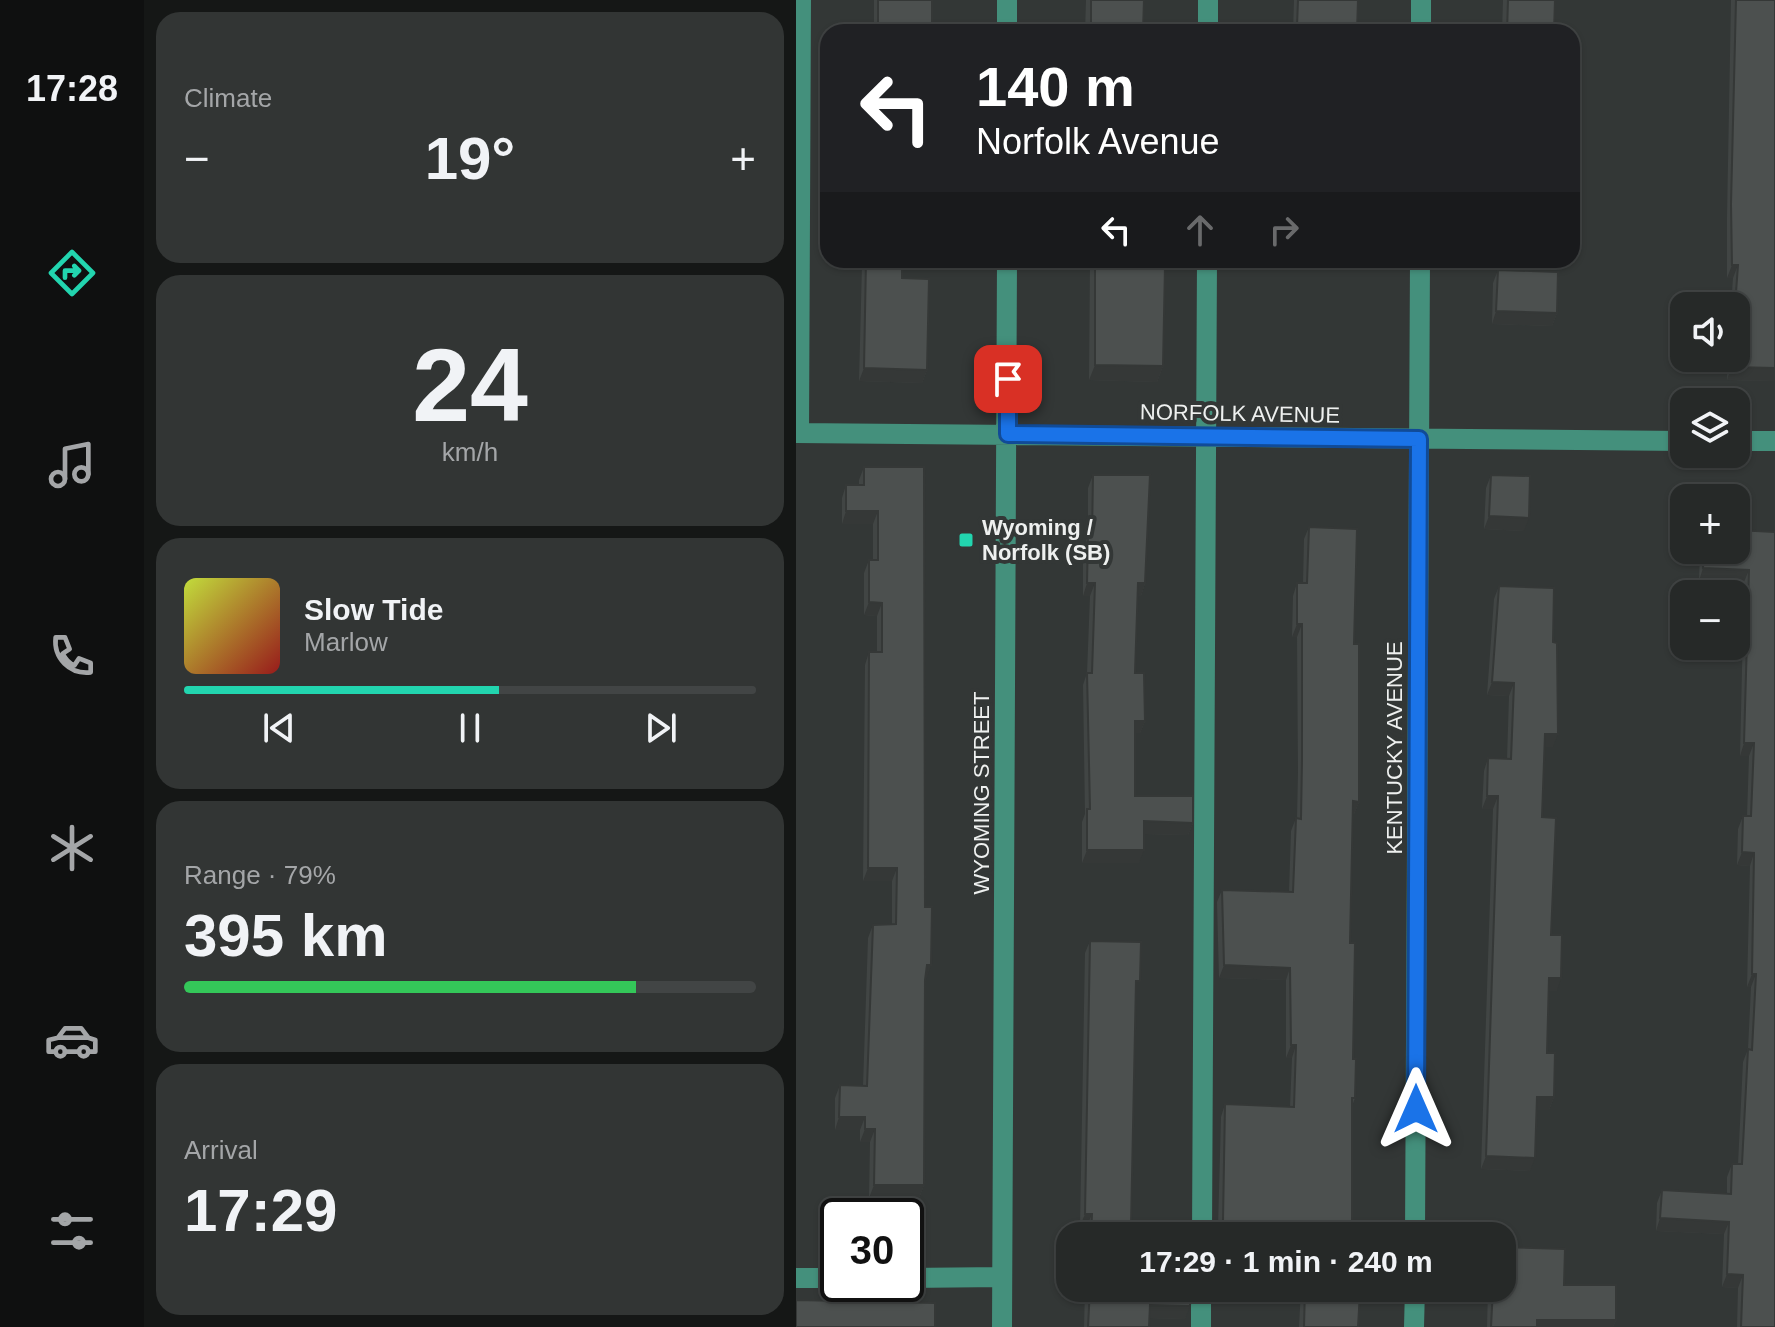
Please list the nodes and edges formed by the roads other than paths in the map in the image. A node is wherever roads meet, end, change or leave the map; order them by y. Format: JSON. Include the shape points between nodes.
{"nodes":[{"id":1,"x":801,"y":0,"type":"edge"},
{"id":2,"x":1007,"y":0,"type":"edge"},
{"id":3,"x":1208,"y":0,"type":"edge"},
{"id":4,"x":1421,"y":0,"type":"edge"},
{"id":5,"x":1007,"y":24,"type":"edge"},
{"id":6,"x":1208,"y":24,"type":"edge"},
{"id":7,"x":1421,"y":24,"type":"edge"},
{"id":8,"x":1007,"y":268,"type":"edge"},
{"id":9,"x":1207,"y":268,"type":"edge"},
{"id":10,"x":1420,"y":268,"type":"edge"},
{"id":11,"x":797,"y":433,"type":"edge"},
{"id":12,"x":1008,"y":434,"type":"junction"},
{"id":13,"x":1206,"y":437,"type":"junction"},
{"id":14,"x":1419,"y":439,"type":"junction"},
{"id":15,"x":1670,"y":441,"type":"edge"},
{"id":16,"x":1750,"y":441,"type":"edge"},
{"id":17,"x":1775,"y":441,"type":"edge"},
{"id":18,"x":1202,"y":1222,"type":"edge"},
{"id":19,"x":1415,"y":1222,"type":"edge"},
{"id":20,"x":1002,"y":1277,"type":"junction"},
{"id":21,"x":796,"y":1278,"type":"edge"},
{"id":22,"x":820,"y":1278,"type":"edge"},
{"id":23,"x":924,"y":1278,"type":"edge"},
{"id":24,"x":1201,"y":1302,"type":"edge"},
{"id":25,"x":1415,"y":1302,"type":"edge"},
{"id":26,"x":1002,"y":1327,"type":"edge"},
{"id":27,"x":1201,"y":1327,"type":"edge"},
{"id":28,"x":1414,"y":1327,"type":"edge"}],
"edges":[{"from":1,"to":11,"type":"street"},
{"from":2,"to":5,"type":"street"},
{"from":3,"to":6,"type":"street"},
{"from":4,"to":7,"type":"street"},
{"from":8,"to":12,"type":"street","name":"WYOMING STREET"},
{"from":9,"to":13,"type":"street"},
{"from":10,"to":14,"type":"street","name":"KENTUCKY AVENUE"},
{"from":11,"to":12,"type":"street","name":"NORFOLK AVENUE"},
{"from":12,"to":13,"type":"street","name":"NORFOLK AVENUE"},
{"from":12,"to":20,"type":"street","name":"WYOMING STREET"},
{"from":13,"to":14,"type":"street","name":"NORFOLK AVENUE"},
{"from":13,"to":18,"type":"street"},
{"from":14,"to":15,"type":"street","name":"NORFOLK AVENUE"},
{"from":14,"to":19,"type":"street","name":"KENTUCKY AVENUE"},
{"from":16,"to":17,"type":"street"},
{"from":20,"to":23,"type":"street"},
{"from":20,"to":26,"type":"street","name":"WYOMING STREET"},
{"from":21,"to":22,"type":"street"},
{"from":24,"to":27,"type":"street"},
{"from":25,"to":28,"type":"street"}]}
